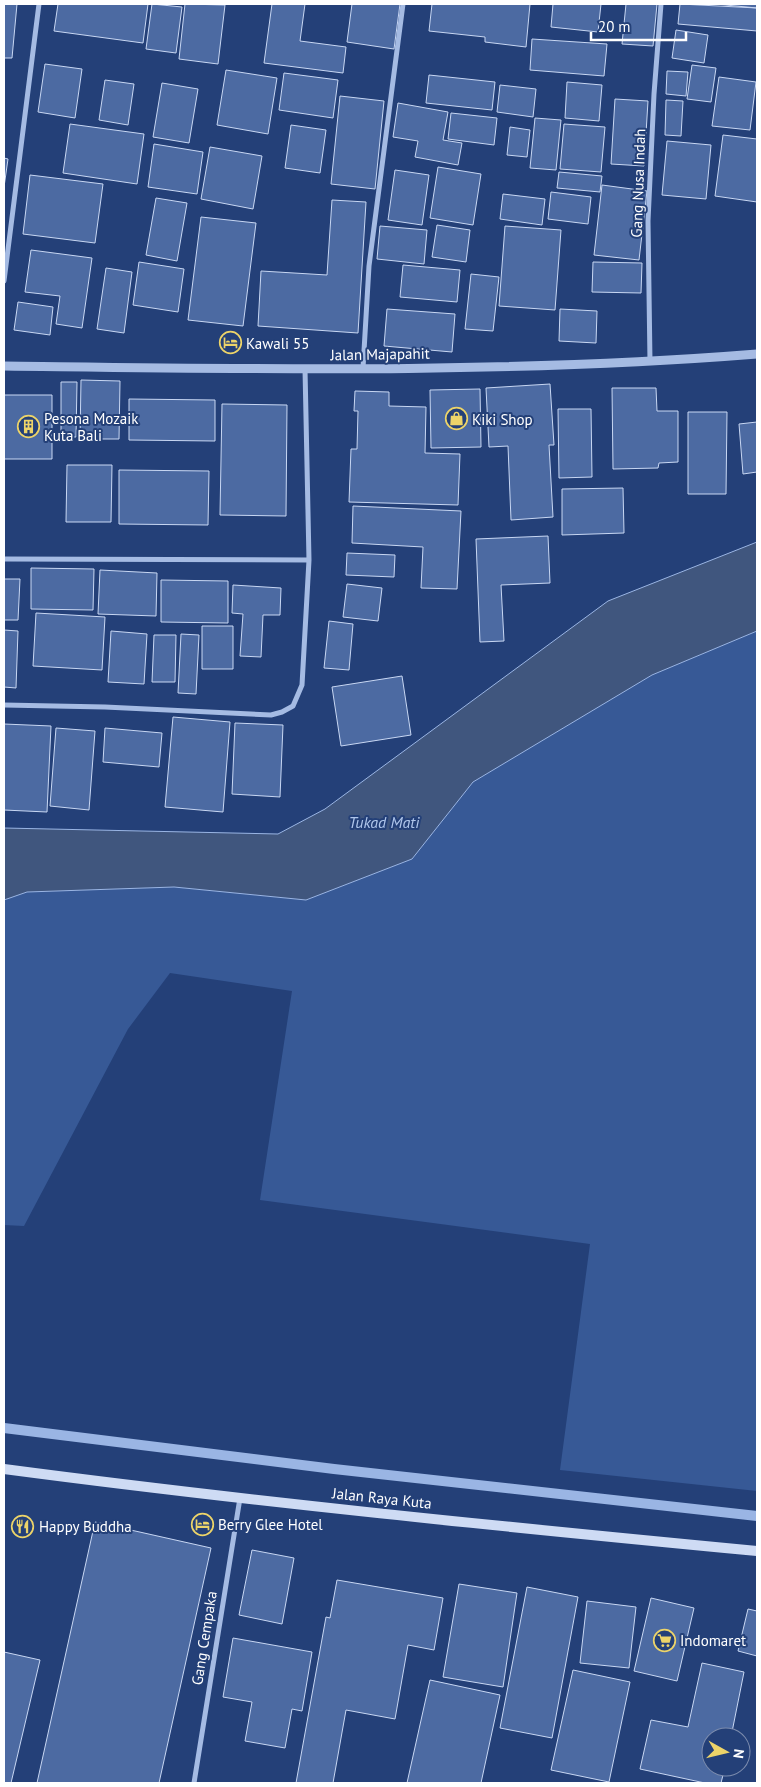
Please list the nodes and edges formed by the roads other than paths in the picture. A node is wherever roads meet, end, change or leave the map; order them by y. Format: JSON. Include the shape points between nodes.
{"nodes":[{"id":1,"x":39,"y":4,"type":"edge"},
{"id":2,"x":403,"y":4,"type":"edge"},
{"id":3,"x":661,"y":4,"type":"edge"},
{"id":4,"x":4,"y":281,"type":"edge"},
{"id":5,"x":757,"y":354,"type":"edge"},
{"id":6,"x":650,"y":362,"type":"junction"},
{"id":7,"x":4,"y":366,"type":"edge"},
{"id":8,"x":363,"y":368,"type":"junction"},
{"id":9,"x":305,"y":369,"type":"junction"},
{"id":10,"x":4,"y":559,"type":"edge"},
{"id":11,"x":309,"y":560,"type":"junction"},
{"id":12,"x":4,"y":706,"type":"edge"},
{"id":13,"x":4,"y":1469,"type":"edge"},
{"id":14,"x":240,"y":1497,"type":"junction"},
{"id":15,"x":757,"y":1551,"type":"edge"},
{"id":16,"x":194,"y":1783,"type":"edge"}],
"edges":[{"from":1,"to":4,"type":"street"},
{"from":2,"to":8,"type":"street","via":[[369,266]]},
{"from":3,"to":6,"type":"street","name":"Gang Nusa Indah","via":[[648,221]]},
{"from":5,"to":6,"type":"street","name":"Jalan Majapahit"},
{"from":6,"to":8,"type":"street","name":"Jalan Majapahit"},
{"from":7,"to":9,"type":"street","name":"Jalan Majapahit"},
{"from":8,"to":9,"type":"street","name":"Jalan Majapahit"},
{"from":9,"to":11,"type":"street"},
{"from":10,"to":11,"type":"street"},
{"from":11,"to":12,"type":"street","via":[[302,685],[293,706],[282,712],[271,715]]},
{"from":13,"to":14,"type":"main road","name":"Jalan Raya Kuta"},
{"from":14,"to":15,"type":"main road","name":"Jalan Raya Kuta"},
{"from":14,"to":16,"type":"street","name":"Gang Cempaka"}]}
